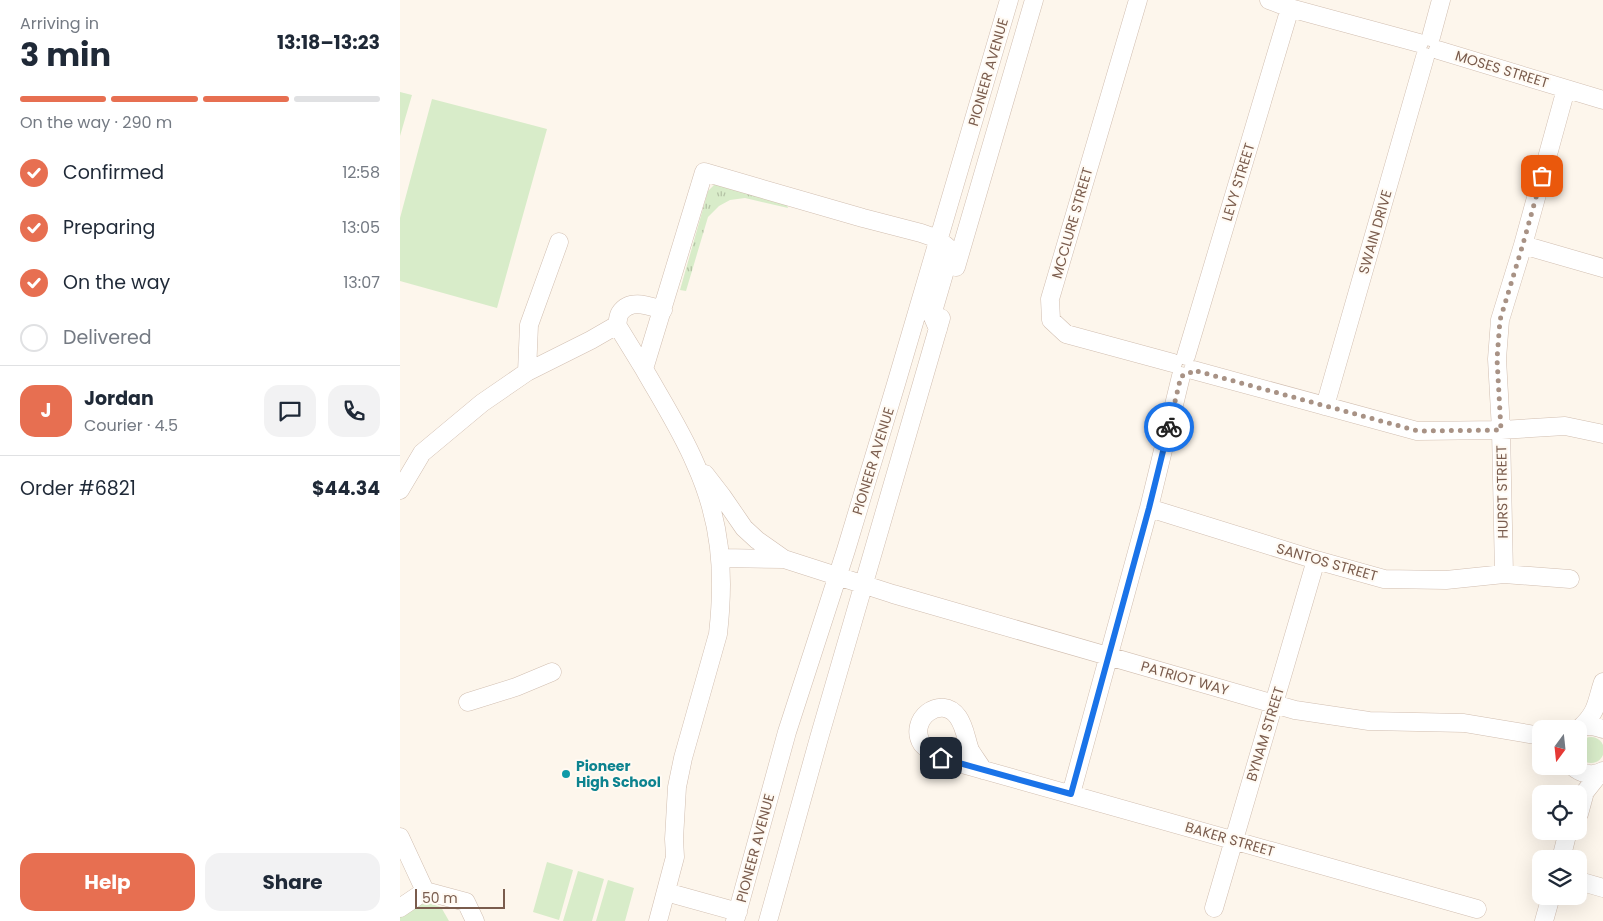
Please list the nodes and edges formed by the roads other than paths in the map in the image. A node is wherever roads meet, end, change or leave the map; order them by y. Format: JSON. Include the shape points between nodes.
{"nodes":[{"id":1,"x":1009,"y":0,"type":"edge"},
{"id":2,"x":1034,"y":0,"type":"edge"},
{"id":3,"x":1138,"y":0,"type":"edge"},
{"id":4,"x":1269,"y":0,"type":"edge"},
{"id":5,"x":1441,"y":0,"type":"edge"},
{"id":6,"x":1290,"y":8,"type":"junction"},
{"id":7,"x":1428,"y":47,"type":"junction"},
{"id":8,"x":1566,"y":89,"type":"junction"},
{"id":9,"x":1603,"y":100,"type":"edge"},
{"id":10,"x":938,"y":239,"type":"junction"},
{"id":11,"x":559,"y":242,"type":"dead end"},
{"id":12,"x":1523,"y":244,"type":"junction"},
{"id":13,"x":1603,"y":268,"type":"edge"},
{"id":14,"x":663,"y":310,"type":"junction"},
{"id":15,"x":617,"y":325,"type":"junction"},
{"id":16,"x":938,"y":328,"type":"junction"},
{"id":17,"x":1183,"y":366,"type":"junction"},
{"id":18,"x":644,"y":369,"type":"junction"},
{"id":19,"x":527,"y":372,"type":"junction"},
{"id":20,"x":1325,"y":406,"type":"junction"},
{"id":21,"x":1501,"y":430,"type":"junction"},
{"id":22,"x":1603,"y":434,"type":"edge"},
{"id":23,"x":695,"y":462,"type":"junction"},
{"id":24,"x":400,"y":490,"type":"edge"},
{"id":25,"x":1149,"y":508,"type":"junction"},
{"id":26,"x":721,"y":558,"type":"junction"},
{"id":27,"x":784,"y":559,"type":"junction"},
{"id":28,"x":1316,"y":560,"type":"junction"},
{"id":29,"x":1504,"y":574,"type":"junction"},
{"id":30,"x":836,"y":576,"type":"junction"},
{"id":31,"x":1570,"y":579,"type":"dead end"},
{"id":32,"x":863,"y":585,"type":"junction"},
{"id":33,"x":1109,"y":655,"type":"junction"},
{"id":34,"x":552,"y":672,"type":"dead end"},
{"id":35,"x":1603,"y":682,"type":"edge"},
{"id":36,"x":468,"y":702,"type":"dead end"},
{"id":37,"x":1275,"y":704,"type":"junction"},
{"id":38,"x":1588,"y":720,"type":"edge"},
{"id":39,"x":1588,"y":726,"type":"edge"},
{"id":40,"x":1603,"y":729,"type":"edge"},
{"id":41,"x":1532,"y":734,"type":"edge"},
{"id":42,"x":983,"y":770,"type":"dead end"},
{"id":43,"x":1601,"y":772,"type":"edge"},
{"id":44,"x":1588,"y":774,"type":"edge"},
{"id":45,"x":1587,"y":790,"type":"edge"},
{"id":46,"x":1071,"y":794,"type":"junction"},
{"id":47,"x":400,"y":837,"type":"edge"},
{"id":48,"x":1233,"y":840,"type":"junction"},
{"id":49,"x":1587,"y":883,"type":"edge"},
{"id":50,"x":1603,"y":888,"type":"edge"},
{"id":51,"x":425,"y":891,"type":"junction"},
{"id":52,"x":666,"y":892,"type":"junction"},
{"id":53,"x":1548,"y":905,"type":"edge"},
{"id":54,"x":400,"y":908,"type":"edge"},
{"id":55,"x":1214,"y":908,"type":"dead end"},
{"id":56,"x":1478,"y":908,"type":"dead end"},
{"id":57,"x":737,"y":916,"type":"edge"},
{"id":58,"x":475,"y":921,"type":"edge"},
{"id":59,"x":658,"y":921,"type":"edge"},
{"id":60,"x":768,"y":921,"type":"edge"},
{"id":61,"x":1544,"y":921,"type":"edge"}],
"edges":[{"from":1,"to":10,"type":"street","name":"PIONEER AVENUE"},
{"from":2,"to":16,"type":"street","name":"PIONEER AVENUE"},
{"from":3,"to":17,"type":"street","name":"MCCLURE STREET","via":[[1050,299],[1051,320],[1066,334]]},
{"from":4,"to":6,"type":"street"},
{"from":5,"to":7,"type":"street","name":"SWAIN DRIVE"},
{"from":6,"to":7,"type":"street","name":"MOSES STREET"},
{"from":6,"to":17,"type":"street","name":"LEVY STREET"},
{"from":7,"to":8,"type":"street","name":"MOSES STREET"},
{"from":7,"to":20,"type":"street","name":"SWAIN DRIVE"},
{"from":8,"to":9,"type":"street","name":"MOSES STREET"},
{"from":8,"to":12,"type":"street","name":"HURST STREET"},
{"from":10,"to":14,"type":"street","via":[[704,172]]},
{"from":10,"to":16,"type":"street","via":[[951,250],[932,316]]},
{"from":10,"to":30,"type":"street","name":"PIONEER AVENUE"},
{"from":11,"to":19,"type":"street","via":[[530,325]]},
{"from":12,"to":13,"type":"street"},
{"from":12,"to":21,"type":"street","name":"HURST STREET","via":[[1500,320],[1497,359]]},
{"from":14,"to":15,"type":"street","via":[[641,304],[629,305],[620,313]]},
{"from":14,"to":18,"type":"street"},
{"from":15,"to":18,"type":"street"},
{"from":15,"to":19,"type":"street"},
{"from":16,"to":32,"type":"street","name":"PIONEER AVENUE"},
{"from":17,"to":20,"type":"street","name":"MCCLURE STREET"},
{"from":17,"to":25,"type":"street","name":"LEVY STREET"},
{"from":18,"to":23,"type":"street"},
{"from":19,"to":24,"type":"street","via":[[482,403],[422,453]]},
{"from":20,"to":21,"type":"street","name":"MCCLURE STREET","via":[[1418,431]]},
{"from":21,"to":22,"type":"street","name":"MCCLURE STREET","via":[[1565,426]]},
{"from":21,"to":29,"type":"street","name":"HURST STREET"},
{"from":23,"to":26,"type":"street","via":[[716,524]]},
{"from":23,"to":27,"type":"street","via":[[744,528]]},
{"from":25,"to":28,"type":"street","name":"SANTOS STREET"},
{"from":25,"to":33,"type":"street","name":"LEVY STREET"},
{"from":26,"to":27,"type":"street"},
{"from":26,"to":52,"type":"street","via":[[718,634],[677,787],[676,858]]},
{"from":27,"to":30,"type":"street","name":"PATRIOT WAY"},
{"from":28,"to":29,"type":"street","name":"SANTOS STREET","via":[[1384,579],[1446,580]]},
{"from":28,"to":37,"type":"street","name":"BYNAM STREET"},
{"from":29,"to":31,"type":"street","name":"SANTOS STREET"},
{"from":30,"to":32,"type":"street","name":"PATRIOT WAY"},
{"from":30,"to":57,"type":"street","name":"PIONEER AVENUE","via":[[787,732]]},
{"from":32,"to":33,"type":"street","name":"PATRIOT WAY"},
{"from":32,"to":60,"type":"street","name":"PIONEER AVENUE"},
{"from":33,"to":37,"type":"street","name":"PATRIOT WAY"},
{"from":33,"to":46,"type":"street","name":"LEVY STREET"},
{"from":34,"to":36,"type":"street"},
{"from":35,"to":38,"type":"street","via":[[1596,709]]},
{"from":37,"to":41,"type":"street","name":"PATRIOT WAY","via":[[1369,721],[1464,723]]},
{"from":37,"to":48,"type":"street","name":"BYNAM STREET"},
{"from":39,"to":40,"type":"street"},
{"from":42,"to":46,"type":"street","name":"BAKER STREET"},
{"from":43,"to":44,"type":"street"},
{"from":43,"to":45,"type":"street"},
{"from":46,"to":48,"type":"street","name":"BAKER STREET"},
{"from":47,"to":51,"type":"street"},
{"from":48,"to":55,"type":"street","name":"BYNAM STREET"},
{"from":48,"to":56,"type":"street","name":"BAKER STREET"},
{"from":49,"to":50,"type":"street"},
{"from":51,"to":54,"type":"street"},
{"from":51,"to":58,"type":"street","via":[[466,902]]},
{"from":52,"to":57,"type":"street","via":[[698,900]]},
{"from":52,"to":59,"type":"street"},
{"from":53,"to":61,"type":"street"}]}
